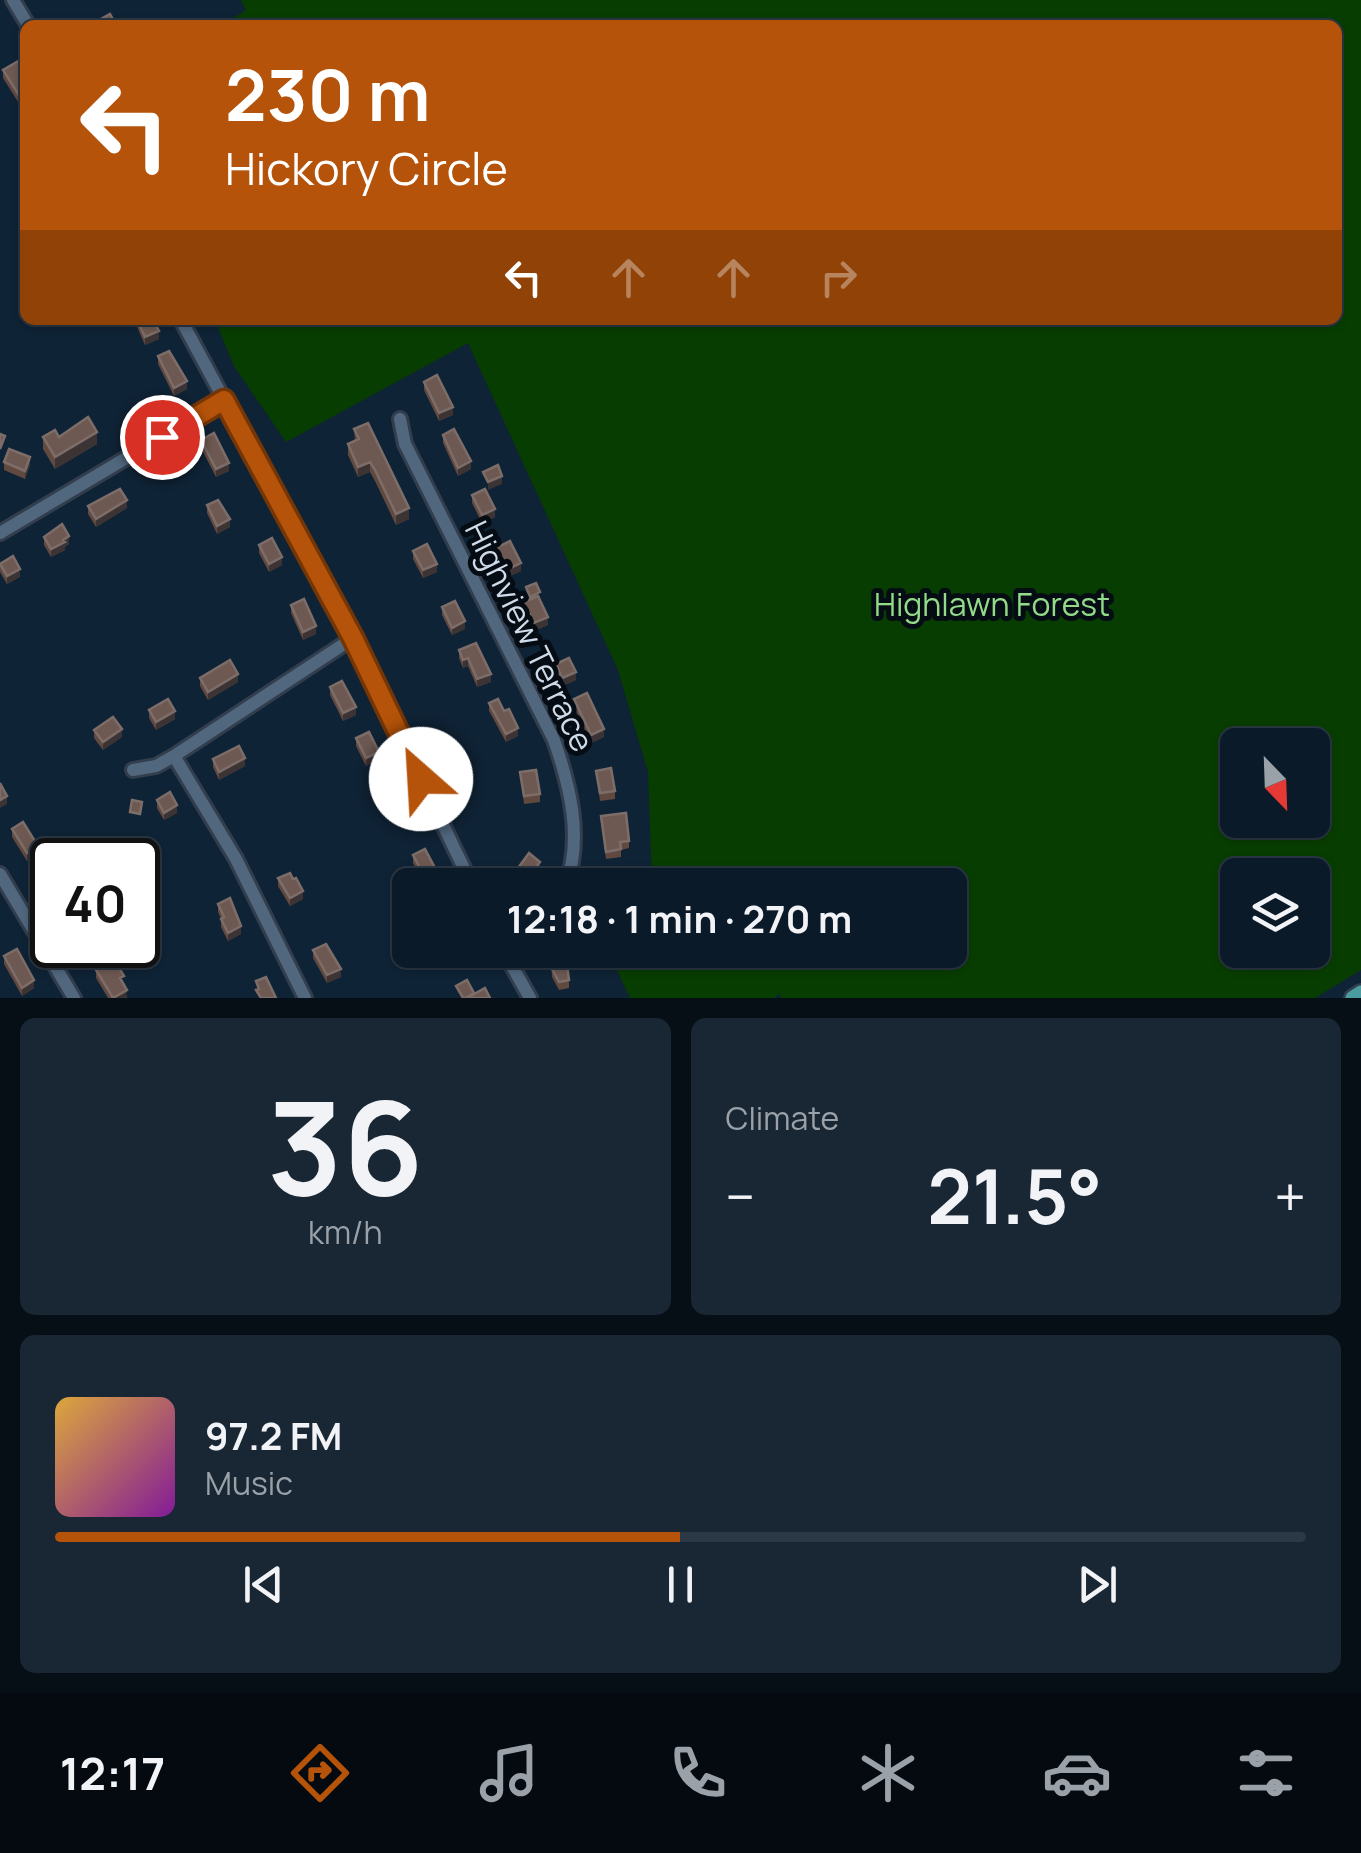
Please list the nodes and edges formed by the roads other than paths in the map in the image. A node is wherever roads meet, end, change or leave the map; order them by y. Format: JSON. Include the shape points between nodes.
{"nodes":[{"id":1,"x":183,"y":325,"type":"edge"},
{"id":2,"x":224,"y":400,"type":"junction"},
{"id":3,"x":400,"y":419,"type":"dead end"},
{"id":4,"x":2,"y":527,"type":"edge"},
{"id":5,"x":353,"y":638,"type":"junction"},
{"id":6,"x":174,"y":756,"type":"junction"},
{"id":7,"x":133,"y":770,"type":"dead end"},
{"id":8,"x":464,"y":868,"type":"edge"},
{"id":9,"x":572,"y":868,"type":"edge"},
{"id":10,"x":0,"y":874,"type":"edge"},
{"id":11,"x":515,"y":968,"type":"edge"},
{"id":12,"x":1361,"y":993,"type":"edge"},
{"id":13,"x":74,"y":998,"type":"edge"},
{"id":14,"x":305,"y":998,"type":"edge"},
{"id":15,"x":530,"y":998,"type":"edge"},
{"id":16,"x":1353,"y":998,"type":"edge"}],
"edges":[{"from":1,"to":2,"type":"street"},
{"from":2,"to":4,"type":"street"},
{"from":2,"to":5,"type":"street"},
{"from":3,"to":9,"type":"street","name":"Highview Terrace","via":[[405,444],[554,740],[568,779]]},
{"from":5,"to":6,"type":"street"},
{"from":5,"to":8,"type":"street"},
{"from":6,"to":7,"type":"street"},
{"from":6,"to":14,"type":"street","via":[[236,859]]},
{"from":10,"to":13,"type":"street"},
{"from":11,"to":15,"type":"street"},
{"from":12,"to":16,"type":"main road"}]}
